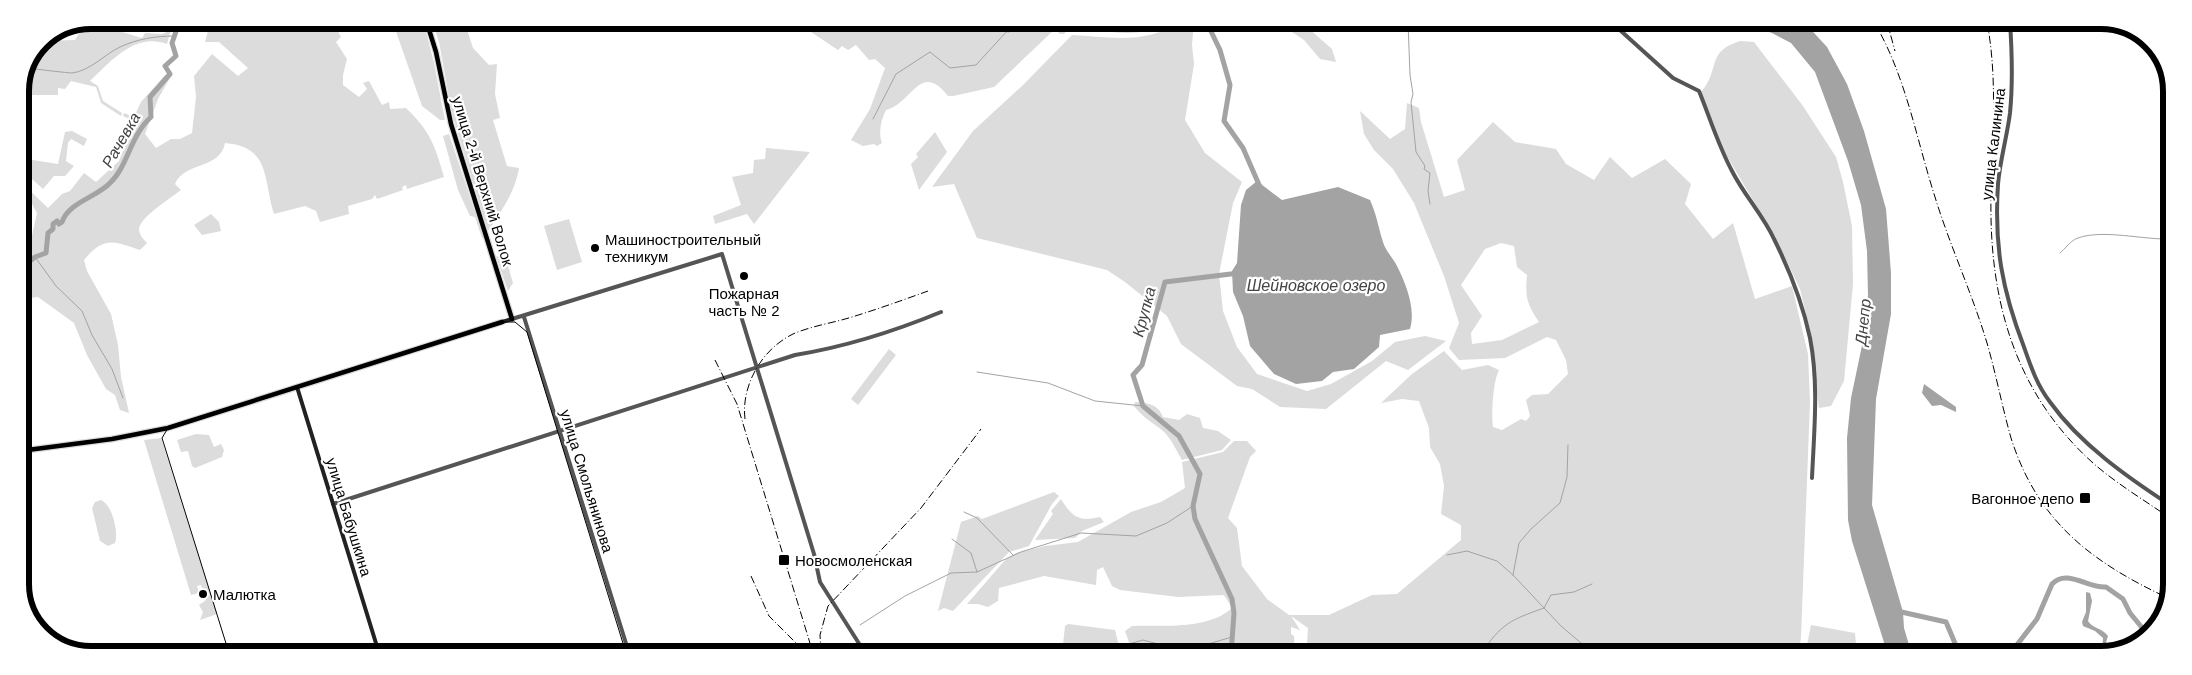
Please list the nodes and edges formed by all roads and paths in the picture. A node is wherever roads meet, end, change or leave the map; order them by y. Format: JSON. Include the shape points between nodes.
{"nodes":[{"id":1,"x":429,"y":29,"type":"edge"},
{"id":2,"x":1619,"y":29,"type":"edge"},
{"id":3,"x":2010,"y":29,"type":"edge"},
{"id":4,"x":941,"y":312,"type":"dead end"},
{"id":5,"x":524,"y":316,"type":"junction"},
{"id":6,"x":512,"y":319,"type":"junction"},
{"id":7,"x":502,"y":322,"type":"joint"},
{"id":8,"x":757,"y":368,"type":"junction"},
{"id":9,"x":297,"y":387,"type":"junction"},
{"id":10,"x":561,"y":431,"type":"junction"},
{"id":11,"x":29,"y":450,"type":"edge"},
{"id":12,"x":1812,"y":478,"type":"dead end"},
{"id":13,"x":2163,"y":500,"type":"edge"},
{"id":14,"x":333,"y":504,"type":"junction"},
{"id":15,"x":377,"y":646,"type":"edge"},
{"id":16,"x":627,"y":646,"type":"edge"},
{"id":17,"x":859,"y":646,"type":"edge"}],
"edges":[{"from":1,"to":6,"type":"main road","name":"улица 2-й Верхний Волок","via":[[450,124]]},
{"from":2,"to":12,"type":"street","via":[[1673,78],[1698,91],[1716,140],[1733,173],[1774,238],[1810,337],[1815,397]]},
{"from":3,"to":13,"type":"street","name":"улица Калинина","via":[[2010,114],[1998,185],[1998,242],[2004,290],[2037,383],[2064,419],[2118,468]]},
{"from":4,"to":8,"type":"street","via":[[907,326]]},
{"from":5,"to":6,"type":"street"},
{"from":5,"to":8,"type":"street","via":[[722,254]]},
{"from":5,"to":10,"type":"street","name":"улица Смольянинова"},
{"from":6,"to":7,"type":"main road"},
{"from":7,"to":9,"type":"main road"},
{"from":8,"to":10,"type":"street"},
{"from":8,"to":17,"type":"street","via":[[820,582]]},
{"from":9,"to":11,"type":"main road","via":[[168,428]]},
{"from":9,"to":14,"type":"main road","name":"улица Бабушкина"},
{"from":10,"to":14,"type":"street"},
{"from":10,"to":16,"type":"street","name":"улица Смольянинова"},
{"from":14,"to":15,"type":"main road","name":"улица Бабушкина"}]}
